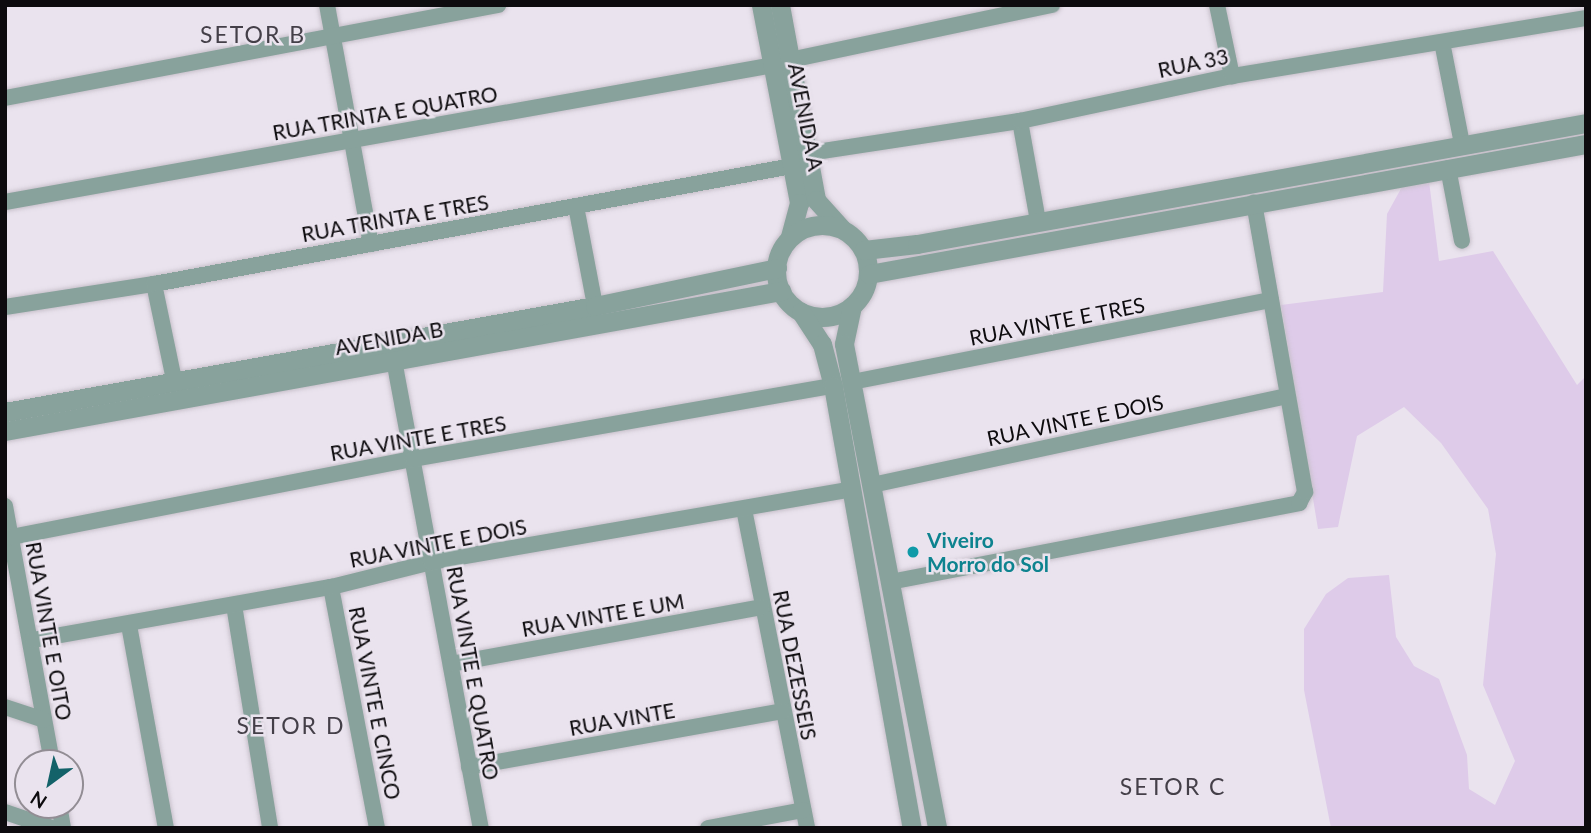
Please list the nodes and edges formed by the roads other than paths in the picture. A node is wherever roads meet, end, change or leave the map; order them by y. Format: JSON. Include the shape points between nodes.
{"nodes":[{"id":1,"x":327,"y":5,"type":"edge"},
{"id":2,"x":498,"y":5,"type":"edge"},
{"id":3,"x":761,"y":5,"type":"edge"},
{"id":4,"x":780,"y":5,"type":"edge"},
{"id":5,"x":1052,"y":5,"type":"edge"},
{"id":6,"x":1217,"y":5,"type":"edge"},
{"id":7,"x":1586,"y":18,"type":"edge"},
{"id":8,"x":332,"y":35,"type":"junction"},
{"id":9,"x":1442,"y":42,"type":"junction"},
{"id":10,"x":782,"y":62,"type":"junction"},
{"id":11,"x":1232,"y":76,"type":"junction"},
{"id":12,"x":5,"y":98,"type":"edge"},
{"id":13,"x":1020,"y":121,"type":"junction"},
{"id":14,"x":1586,"y":123,"type":"edge"},
{"id":15,"x":351,"y":141,"type":"junction"},
{"id":16,"x":1462,"y":144,"type":"junction"},
{"id":17,"x":1586,"y":144,"type":"edge"},
{"id":18,"x":810,"y":153,"type":"junction"},
{"id":19,"x":792,"y":166,"type":"junction"},
{"id":20,"x":1448,"y":168,"type":"junction"},
{"id":21,"x":5,"y":202,"type":"edge"},
{"id":22,"x":1254,"y":202,"type":"junction"},
{"id":23,"x":576,"y":206,"type":"junction"},
{"id":24,"x":1038,"y":221,"type":"junction"},
{"id":25,"x":841,"y":228,"type":"junction"},
{"id":26,"x":790,"y":237,"type":"junction"},
{"id":27,"x":1462,"y":241,"type":"dead end"},
{"id":28,"x":371,"y":244,"type":"junction"},
{"id":29,"x":864,"y":250,"type":"junction"},
{"id":30,"x":776,"y":268,"type":"junction"},
{"id":31,"x":869,"y":274,"type":"junction"},
{"id":32,"x":154,"y":284,"type":"junction"},
{"id":33,"x":781,"y":291,"type":"junction"},
{"id":34,"x":1271,"y":300,"type":"junction"},
{"id":35,"x":594,"y":306,"type":"junction"},
{"id":36,"x":852,"y":306,"type":"junction"},
{"id":37,"x":5,"y":307,"type":"edge"},
{"id":38,"x":801,"y":312,"type":"junction"},
{"id":39,"x":394,"y":360,"type":"junction"},
{"id":40,"x":174,"y":380,"type":"junction"},
{"id":41,"x":842,"y":384,"type":"junction"},
{"id":42,"x":1287,"y":396,"type":"junction"},
{"id":43,"x":5,"y":412,"type":"edge"},
{"id":44,"x":5,"y":431,"type":"edge"},
{"id":45,"x":413,"y":459,"type":"junction"},
{"id":46,"x":872,"y":485,"type":"junction"},
{"id":47,"x":852,"y":489,"type":"junction"},
{"id":48,"x":5,"y":506,"type":"edge"},
{"id":49,"x":744,"y":509,"type":"junction"},
{"id":50,"x":11,"y":537,"type":"junction"},
{"id":51,"x":431,"y":562,"type":"junction"},
{"id":52,"x":890,"y":582,"type":"junction"},
{"id":53,"x":331,"y":587,"type":"junction"},
{"id":54,"x":234,"y":605,"type":"junction"},
{"id":55,"x":762,"y":607,"type":"junction"},
{"id":56,"x":129,"y":625,"type":"junction"},
{"id":57,"x":33,"y":640,"type":"junction"},
{"id":58,"x":451,"y":664,"type":"junction"},
{"id":59,"x":5,"y":706,"type":"edge"},
{"id":60,"x":783,"y":711,"type":"junction"},
{"id":61,"x":44,"y":720,"type":"junction"},
{"id":62,"x":49,"y":749,"type":"edge"},
{"id":63,"x":469,"y":767,"type":"junction"},
{"id":64,"x":803,"y":810,"type":"junction"},
{"id":65,"x":5,"y":812,"type":"edge"},
{"id":66,"x":52,"y":828,"type":"edge"},
{"id":67,"x":166,"y":828,"type":"edge"},
{"id":68,"x":270,"y":828,"type":"edge"},
{"id":69,"x":377,"y":828,"type":"edge"},
{"id":70,"x":481,"y":828,"type":"edge"},
{"id":71,"x":708,"y":828,"type":"edge"},
{"id":72,"x":807,"y":828,"type":"edge"},
{"id":73,"x":912,"y":828,"type":"edge"},
{"id":74,"x":936,"y":828,"type":"edge"}],
"edges":[{"from":1,"to":8,"type":"street"},
{"from":2,"to":8,"type":"street"},
{"from":3,"to":10,"type":"street","name":"AVENIDA A"},
{"from":4,"to":10,"type":"street","name":"AVENIDA A"},
{"from":5,"to":10,"type":"street","name":"RUA TRINTA E QUATRO"},
{"from":6,"to":11,"type":"street"},
{"from":7,"to":9,"type":"street","name":"RUA 33"},
{"from":8,"to":12,"type":"street"},
{"from":8,"to":15,"type":"street"},
{"from":9,"to":11,"type":"street","name":"RUA 33"},
{"from":9,"to":16,"type":"street"},
{"from":10,"to":15,"type":"street","name":"RUA TRINTA E QUATRO"},
{"from":10,"to":18,"type":"street","name":"AVENIDA A"},
{"from":10,"to":19,"type":"street","name":"AVENIDA A"},
{"from":11,"to":13,"type":"street","name":"RUA 33"},
{"from":13,"to":18,"type":"street","name":"RUA 33"},
{"from":13,"to":24,"type":"street"},
{"from":14,"to":16,"type":"street"},
{"from":15,"to":21,"type":"street","name":"RUA TRINTA E QUATRO"},
{"from":15,"to":28,"type":"street"},
{"from":16,"to":24,"type":"street"},
{"from":17,"to":20,"type":"street"},
{"from":18,"to":25,"type":"street","name":"AVENIDA A","via":[[816,200]]},
{"from":19,"to":23,"type":"street","name":"RUA TRINTA E TRES"},
{"from":19,"to":26,"type":"street","name":"AVENIDA A","via":[[799,203]]},
{"from":20,"to":22,"type":"street"},
{"from":20,"to":27,"type":"street"},
{"from":22,"to":31,"type":"street"},
{"from":22,"to":34,"type":"street"},
{"from":23,"to":28,"type":"street","name":"RUA TRINTA E TRES"},
{"from":23,"to":35,"type":"street"},
{"from":24,"to":29,"type":"street"},
{"from":25,"to":26,"type":"street","via":[[814,225]]},
{"from":25,"to":29,"type":"street"},
{"from":26,"to":30,"type":"street"},
{"from":28,"to":32,"type":"street","name":"RUA TRINTA E TRES"},
{"from":29,"to":31,"type":"street"},
{"from":30,"to":33,"type":"street"},
{"from":30,"to":35,"type":"street","name":"AVENIDA B"},
{"from":31,"to":36,"type":"street"},
{"from":32,"to":37,"type":"street","name":"RUA TRINTA E TRES"},
{"from":32,"to":40,"type":"street"},
{"from":33,"to":38,"type":"street"},
{"from":33,"to":39,"type":"street","name":"AVENIDA B"},
{"from":34,"to":41,"type":"street","name":"RUA VINTE E TRES"},
{"from":34,"to":42,"type":"street"},
{"from":35,"to":40,"type":"street","name":"AVENIDA B"},
{"from":36,"to":38,"type":"street","via":[[827,317]]},
{"from":36,"to":41,"type":"street"},
{"from":38,"to":41,"type":"street"},
{"from":39,"to":44,"type":"street","name":"AVENIDA B"},
{"from":39,"to":45,"type":"street","name":"RUA VINTE E QUATRO"},
{"from":40,"to":43,"type":"street","name":"AVENIDA B"},
{"from":41,"to":45,"type":"street","name":"RUA VINTE E TRES"},
{"from":41,"to":46,"type":"street"},
{"from":41,"to":47,"type":"street"},
{"from":42,"to":46,"type":"street","name":"RUA VINTE E DOIS"},
{"from":42,"to":52,"type":"street","via":[[1304,492],[1299,503]]},
{"from":45,"to":50,"type":"street","name":"RUA VINTE E TRES"},
{"from":45,"to":51,"type":"street","name":"RUA VINTE E QUATRO"},
{"from":46,"to":52,"type":"street"},
{"from":47,"to":49,"type":"street","name":"RUA VINTE E DOIS"},
{"from":47,"to":73,"type":"street"},
{"from":48,"to":50,"type":"street","name":"RUA VINTE E OITO"},
{"from":49,"to":51,"type":"street","name":"RUA VINTE E DOIS"},
{"from":49,"to":55,"type":"street","name":"RUA DEZESSEIS"},
{"from":50,"to":57,"type":"street","name":"RUA VINTE E OITO"},
{"from":51,"to":53,"type":"street","name":"RUA VINTE E DOIS"},
{"from":51,"to":58,"type":"street","name":"RUA VINTE E QUATRO"},
{"from":52,"to":74,"type":"street"},
{"from":53,"to":54,"type":"street","name":"RUA VINTE E DOIS"},
{"from":53,"to":69,"type":"street","name":"RUA VINTE E CINCO"},
{"from":54,"to":56,"type":"street","name":"RUA VINTE E DOIS"},
{"from":54,"to":68,"type":"street"},
{"from":55,"to":58,"type":"street","name":"RUA VINTE E UM"},
{"from":55,"to":60,"type":"street","name":"RUA DEZESSEIS"},
{"from":56,"to":57,"type":"street","name":"RUA VINTE E DOIS"},
{"from":56,"to":67,"type":"street"},
{"from":57,"to":61,"type":"street","name":"RUA VINTE E OITO"},
{"from":58,"to":63,"type":"street","name":"RUA VINTE E QUATRO"},
{"from":59,"to":61,"type":"street"},
{"from":60,"to":63,"type":"street","name":"RUA VINTE"},
{"from":60,"to":64,"type":"street","name":"RUA DEZESSEIS"},
{"from":61,"to":62,"type":"street","name":"RUA VINTE E OITO"},
{"from":63,"to":70,"type":"street","name":"RUA VINTE E QUATRO"},
{"from":64,"to":71,"type":"street"},
{"from":64,"to":72,"type":"street","name":"RUA DEZESSEIS"},
{"from":65,"to":66,"type":"street"}]}
